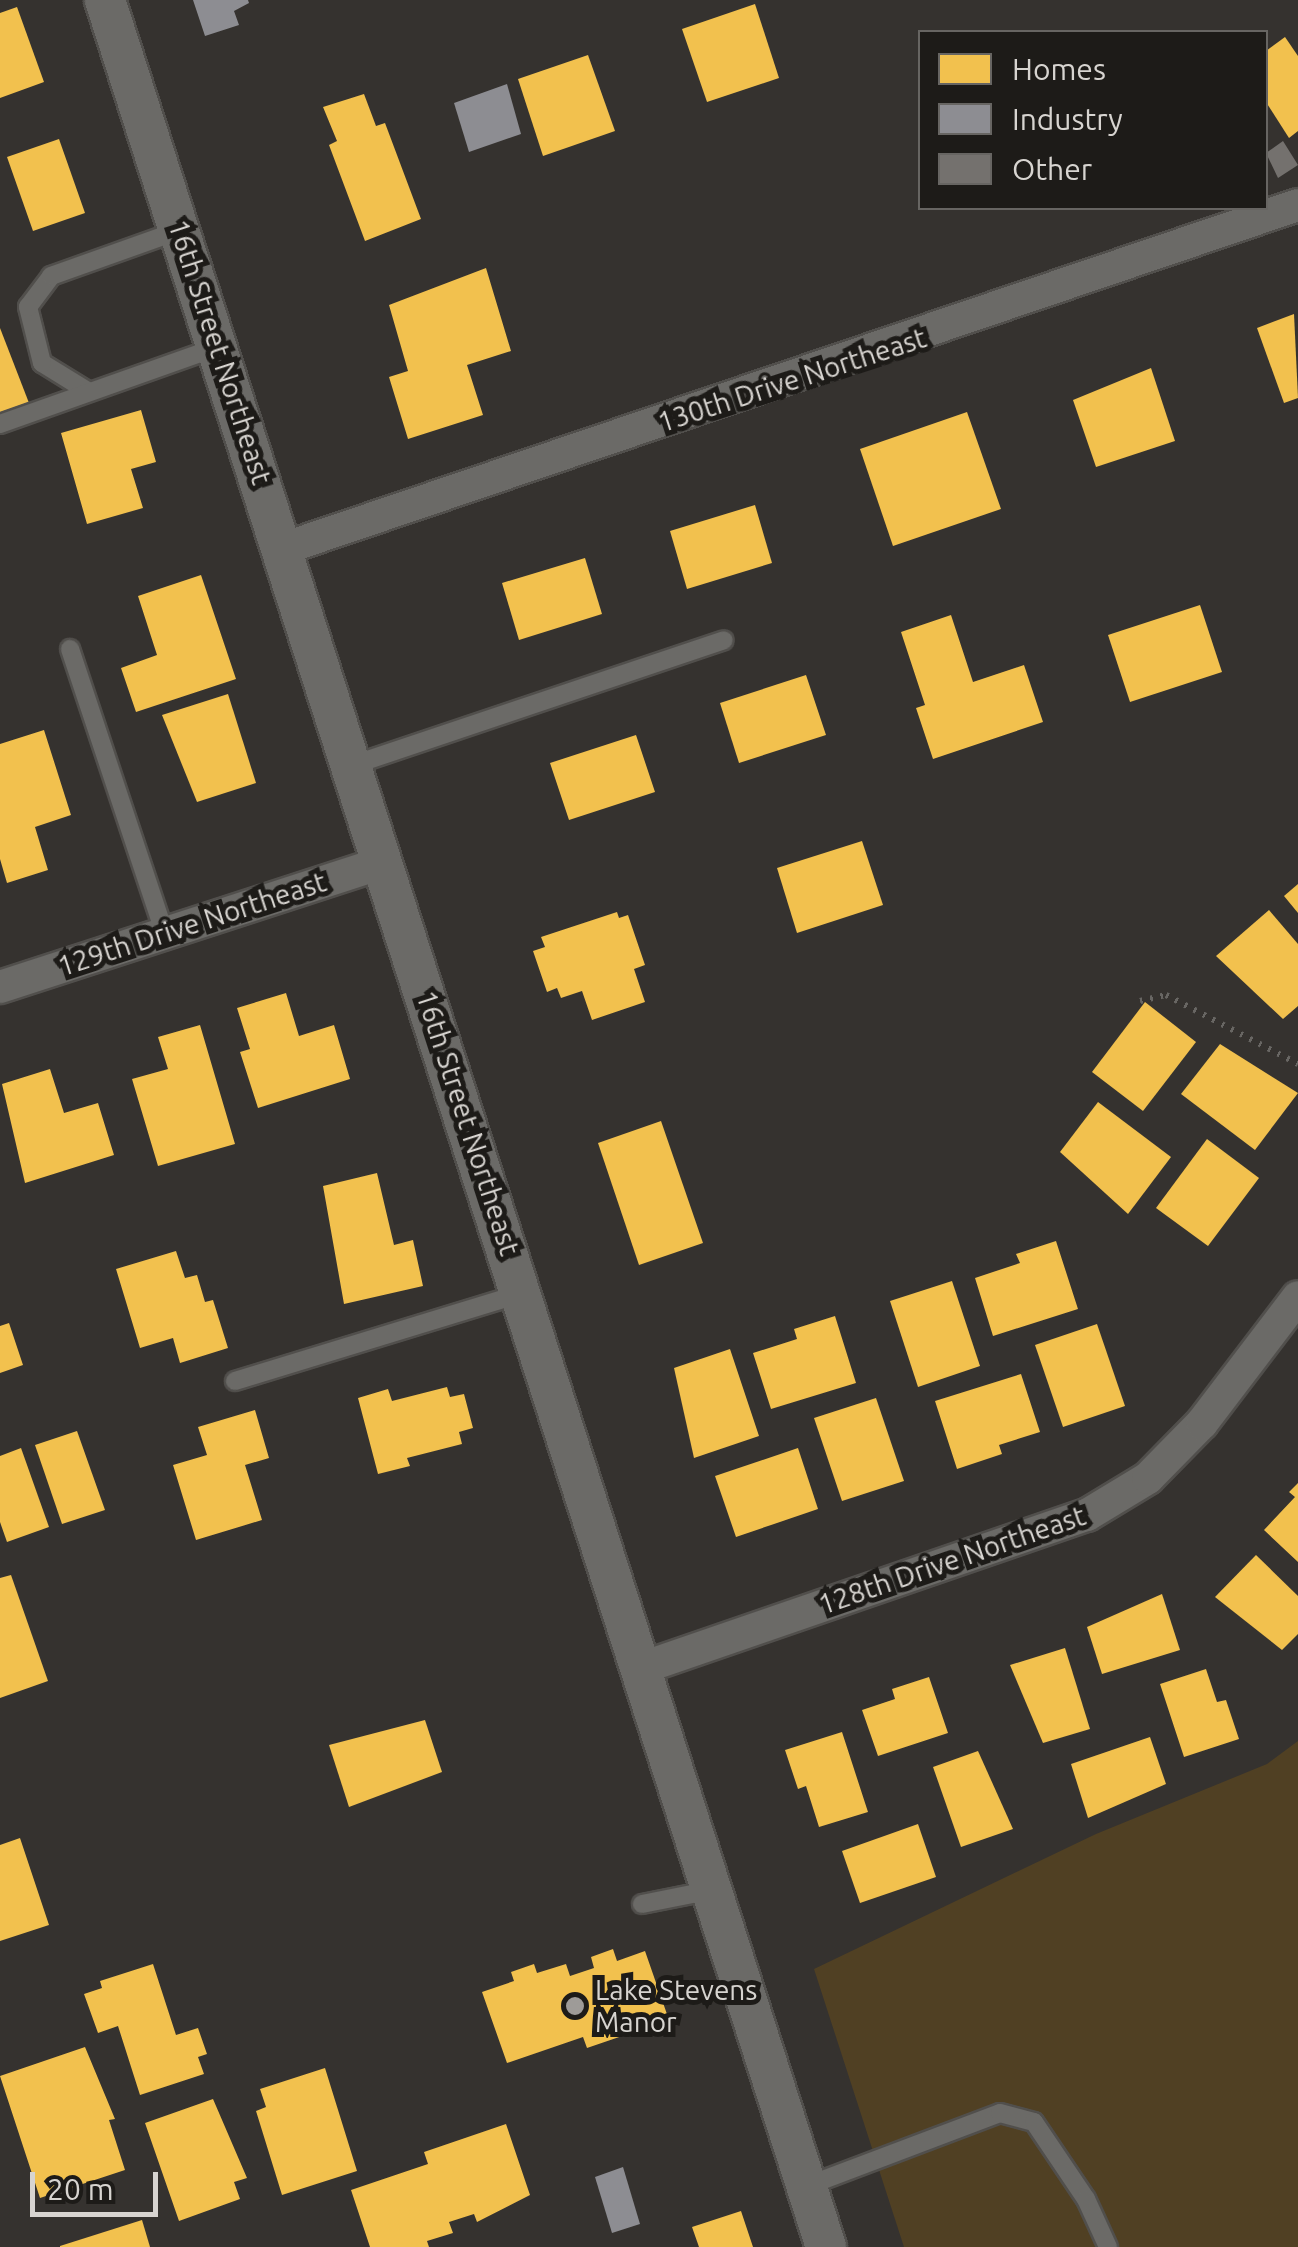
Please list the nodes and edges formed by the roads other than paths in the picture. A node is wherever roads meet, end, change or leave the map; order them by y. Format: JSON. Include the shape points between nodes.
{"nodes":[{"id":1,"x":105,"y":0,"type":"edge"},
{"id":2,"x":1298,"y":205,"type":"edge"},
{"id":3,"x":180,"y":230,"type":"junction"},
{"id":4,"x":219,"y":346,"type":"junction"},
{"id":5,"x":89,"y":392,"type":"junction"},
{"id":6,"x":0,"y":424,"type":"edge"},
{"id":7,"x":284,"y":548,"type":"junction"},
{"id":8,"x":724,"y":640,"type":"dead end"},
{"id":9,"x":70,"y":649,"type":"dead end"},
{"id":10,"x":353,"y":765,"type":"junction"},
{"id":11,"x":384,"y":862,"type":"junction"},
{"id":12,"x":165,"y":934,"type":"junction"},
{"id":13,"x":0,"y":987,"type":"edge"},
{"id":14,"x":522,"y":1292,"type":"junction"},
{"id":15,"x":1298,"y":1297,"type":"edge"},
{"id":16,"x":235,"y":1381,"type":"dead end"},
{"id":17,"x":642,"y":1668,"type":"junction"},
{"id":18,"x":713,"y":1890,"type":"junction"},
{"id":19,"x":642,"y":1904,"type":"dead end"},
{"id":20,"x":806,"y":2186,"type":"junction"},
{"id":21,"x":826,"y":2247,"type":"edge"},
{"id":22,"x":1108,"y":2247,"type":"edge"}],
"edges":[{"from":1,"to":3,"type":"street","name":"16th Street Northeast"},
{"from":2,"to":7,"type":"street","name":"130th Drive Northeast"},
{"from":3,"to":4,"type":"street","name":"16th Street Northeast"},
{"from":3,"to":5,"type":"lane","via":[[51,276],[28,307],[42,363]]},
{"from":4,"to":5,"type":"lane"},
{"from":4,"to":7,"type":"street","name":"16th Street Northeast"},
{"from":5,"to":6,"type":"lane"},
{"from":7,"to":10,"type":"street","name":"16th Street Northeast"},
{"from":8,"to":10,"type":"lane"},
{"from":9,"to":12,"type":"lane"},
{"from":10,"to":11,"type":"street","name":"16th Street Northeast"},
{"from":11,"to":12,"type":"street","name":"129th Drive Northeast"},
{"from":11,"to":14,"type":"street","name":"16th Street Northeast"},
{"from":12,"to":13,"type":"street","name":"129th Drive Northeast"},
{"from":14,"to":16,"type":"lane"},
{"from":14,"to":17,"type":"street","name":"16th Street Northeast"},
{"from":15,"to":17,"type":"street","name":"128th Drive Northeast","via":[[1202,1423],[1148,1478],[1087,1515]]},
{"from":17,"to":18,"type":"street","name":"16th Street Northeast"},
{"from":18,"to":19,"type":"lane"},
{"from":18,"to":20,"type":"street","name":"16th Street Northeast"},
{"from":20,"to":21,"type":"street","name":"16th Street Northeast"},
{"from":20,"to":22,"type":"lane","via":[[1000,2113],[1034,2122],[1086,2199]]}]}
